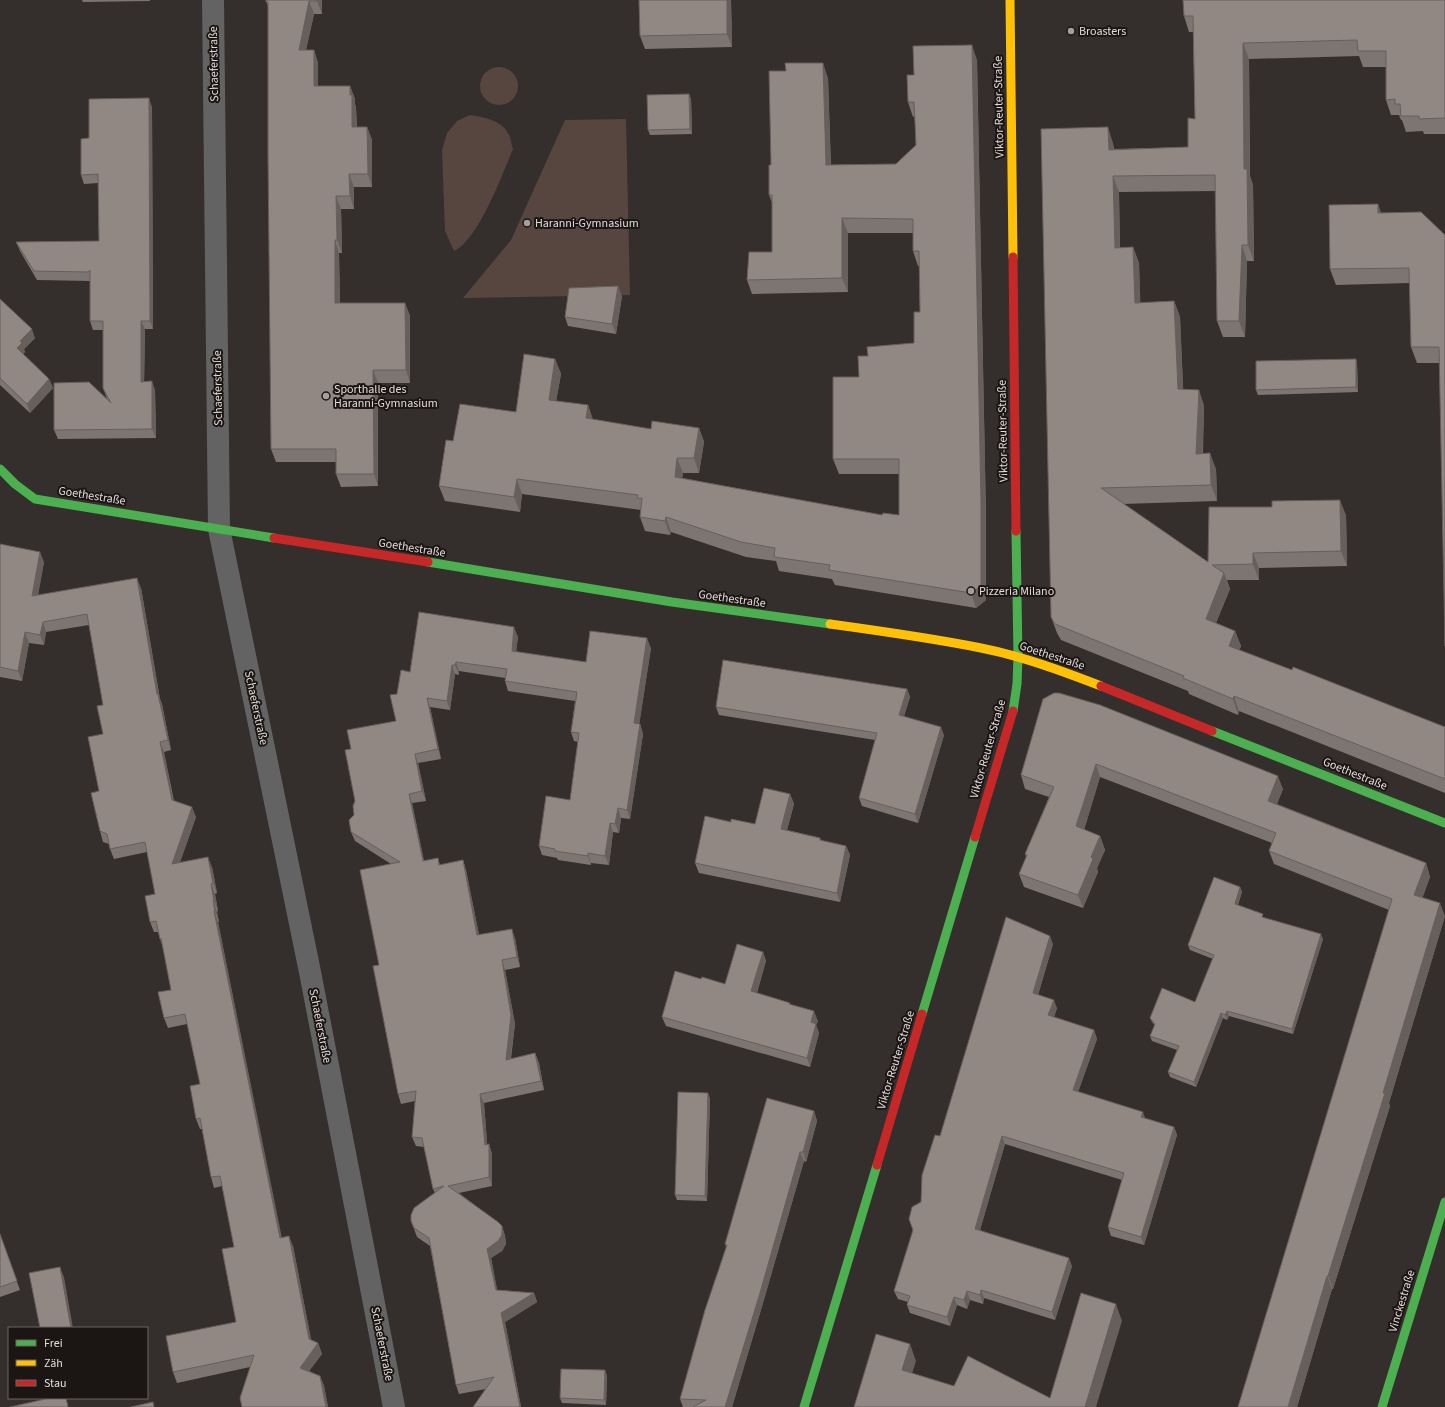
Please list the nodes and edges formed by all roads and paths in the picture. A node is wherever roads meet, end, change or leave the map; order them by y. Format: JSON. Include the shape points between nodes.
{"nodes":[{"id":1,"x":213,"y":0,"type":"edge"},
{"id":2,"x":1010,"y":0,"type":"edge"},
{"id":3,"x":0,"y":469,"type":"edge"},
{"id":4,"x":219,"y":529,"type":"junction"},
{"id":5,"x":1018,"y":657,"type":"junction"},
{"id":6,"x":1445,"y":823,"type":"edge"},
{"id":7,"x":1445,"y":1202,"type":"edge"},
{"id":8,"x":394,"y":1407,"type":"edge"},
{"id":9,"x":804,"y":1407,"type":"edge"},
{"id":10,"x":1382,"y":1407,"type":"edge"}],
"edges":[{"from":1,"to":4,"type":"street","name":"Schaeferstraße"},
{"from":2,"to":5,"type":"street","name":"Viktor-Reuter-Straße"},
{"from":3,"to":4,"type":"street","name":"Goethestraße","via":[[35,499]]},
{"from":4,"to":5,"type":"street","name":"Goethestraße","via":[[694,605],[906,635]]},
{"from":4,"to":8,"type":"street","name":"Schaeferstraße","via":[[310,972]]},
{"from":5,"to":6,"type":"street","name":"Goethestraße","via":[[1067,673]]},
{"from":5,"to":9,"type":"street","name":"Viktor-Reuter-Straße","via":[[1014,708]]},
{"from":7,"to":10,"type":"street","name":"Vinckestraße"}]}
